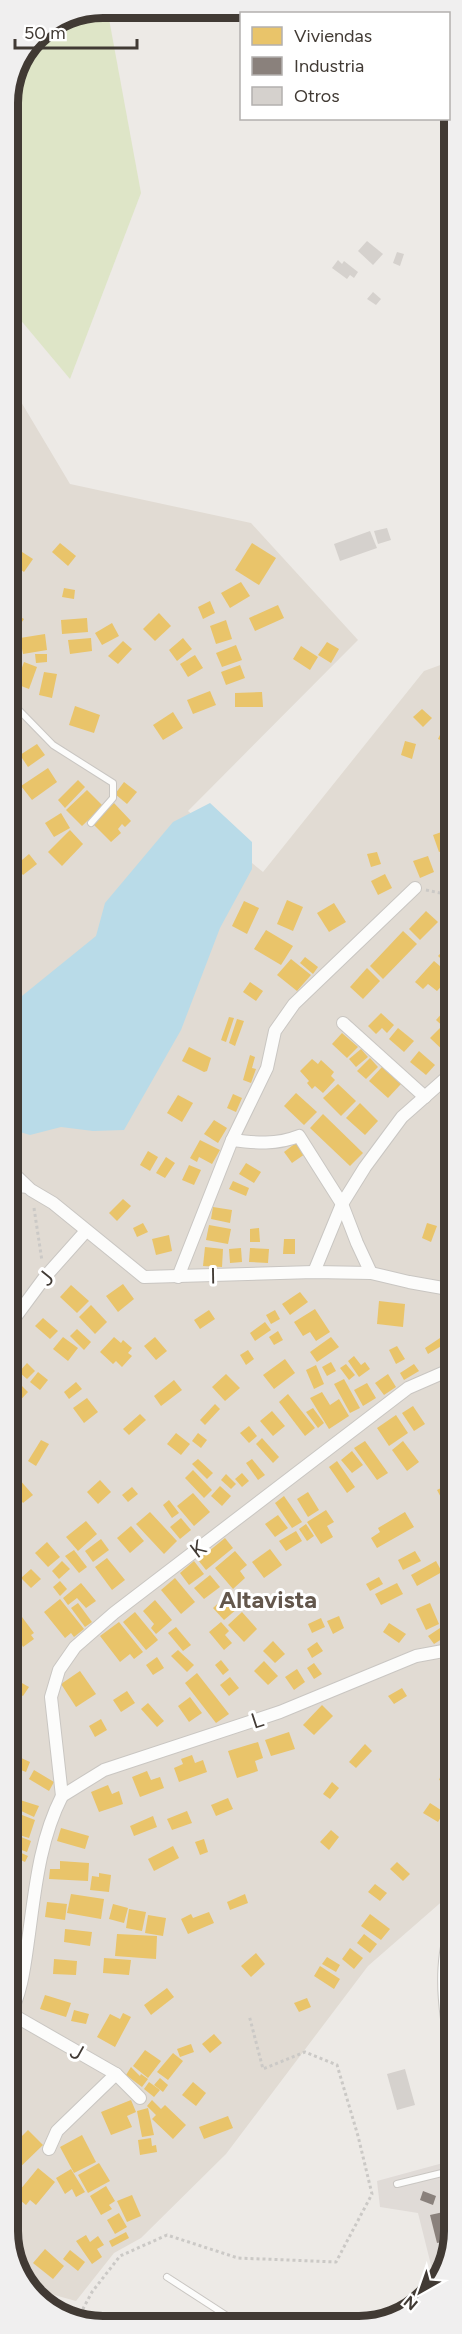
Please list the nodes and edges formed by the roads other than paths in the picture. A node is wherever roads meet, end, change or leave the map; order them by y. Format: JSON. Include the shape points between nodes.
{"nodes":[{"id":1,"x":18,"y":709,"type":"edge"},
{"id":2,"x":91,"y":823,"type":"dead end"},
{"id":3,"x":415,"y":888,"type":"road end"},
{"id":4,"x":343,"y":1023,"type":"dead end"},
{"id":5,"x":444,"y":1080,"type":"edge"},
{"id":6,"x":425,"y":1097,"type":"junction"},
{"id":7,"x":232,"y":1140,"type":"junction"},
{"id":8,"x":18,"y":1178,"type":"edge"},
{"id":9,"x":18,"y":1189,"type":"edge"},
{"id":10,"x":31,"y":1190,"type":"junction"},
{"id":11,"x":342,"y":1204,"type":"junction"},
{"id":12,"x":86,"y":1231,"type":"junction"},
{"id":13,"x":314,"y":1272,"type":"junction"},
{"id":14,"x":371,"y":1273,"type":"junction"},
{"id":15,"x":177,"y":1277,"type":"junction"},
{"id":16,"x":444,"y":1288,"type":"edge"},
{"id":17,"x":18,"y":1313,"type":"edge"},
{"id":18,"x":444,"y":1372,"type":"edge"},
{"id":19,"x":444,"y":1651,"type":"edge"},
{"id":20,"x":62,"y":1796,"type":"junction"},
{"id":21,"x":444,"y":1946,"type":"edge"},
{"id":22,"x":18,"y":1988,"type":"edge"},
{"id":23,"x":18,"y":2020,"type":"edge"},
{"id":24,"x":444,"y":2020,"type":"edge"},
{"id":25,"x":116,"y":2074,"type":"junction"},
{"id":26,"x":140,"y":2098,"type":"dead end"},
{"id":27,"x":49,"y":2149,"type":"dead end"},
{"id":28,"x":444,"y":2173,"type":"edge"},
{"id":29,"x":397,"y":2184,"type":"dead end"},
{"id":30,"x":167,"y":2277,"type":"dead end"},
{"id":31,"x":227,"y":2316,"type":"edge"}],
"edges":[{"from":1,"to":2,"type":"lane","via":[[53,745],[113,783],[113,798]]},
{"from":3,"to":7,"type":"street","via":[[294,1004],[275,1031],[267,1068]]},
{"from":4,"to":6,"type":"street"},
{"from":5,"to":6,"type":"street"},
{"from":6,"to":11,"type":"street","via":[[402,1117]]},
{"from":7,"to":11,"type":"street","via":[[263,1144],[299,1136]]},
{"from":7,"to":15,"type":"street"},
{"from":8,"to":10,"type":"street","name":"I"},
{"from":9,"to":10,"type":"lane"},
{"from":10,"to":12,"type":"street","name":"I"},
{"from":11,"to":13,"type":"street"},
{"from":11,"to":14,"type":"street"},
{"from":12,"to":15,"type":"street","name":"I","via":[[144,1277]]},
{"from":12,"to":17,"type":"street","name":"J"},
{"from":13,"to":14,"type":"street","name":"I"},
{"from":13,"to":15,"type":"street","name":"I"},
{"from":14,"to":16,"type":"street","name":"I"},
{"from":18,"to":20,"type":"street","name":"K","via":[[408,1388],[75,1647],[59,1670],[51,1697]]},
{"from":19,"to":20,"type":"street","name":"L","via":[[416,1656],[280,1712],[104,1770]]},
{"from":20,"to":22,"type":"street","via":[[52,1815],[40,1858]]},
{"from":21,"to":24,"type":"lane"},
{"from":23,"to":25,"type":"street","name":"J"},
{"from":25,"to":26,"type":"street","name":"J"},
{"from":25,"to":27,"type":"street","via":[[57,2131]]},
{"from":28,"to":29,"type":"lane"},
{"from":30,"to":31,"type":"lane"}]}
